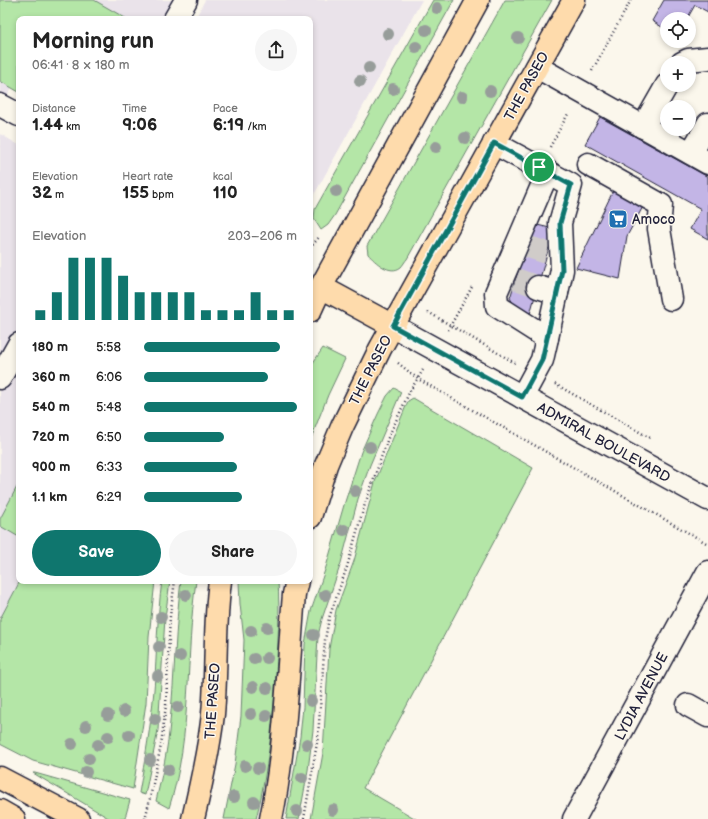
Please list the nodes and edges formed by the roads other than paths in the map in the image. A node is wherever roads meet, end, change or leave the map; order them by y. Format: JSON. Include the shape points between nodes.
{"nodes":[{"id":1,"x":186,"y":0,"type":"edge"},
{"id":2,"x":478,"y":0,"type":"edge"},
{"id":3,"x":574,"y":0,"type":"edge"},
{"id":4,"x":177,"y":16,"type":"edge"},
{"id":5,"x":708,"y":58,"type":"edge"},
{"id":6,"x":696,"y":59,"type":"edge"},
{"id":7,"x":537,"y":67,"type":"junction"},
{"id":8,"x":663,"y":92,"type":"edge"},
{"id":9,"x":0,"y":105,"type":"edge"},
{"id":10,"x":16,"y":113,"type":"edge"},
{"id":11,"x":708,"y":124,"type":"edge"},
{"id":12,"x":643,"y":127,"type":"junction"},
{"id":13,"x":494,"y":143,"type":"junction"},
{"id":14,"x":700,"y":158,"type":"edge"},
{"id":15,"x":588,"y":164,"type":"dead end"},
{"id":16,"x":548,"y":172,"type":"junction"},
{"id":17,"x":316,"y":284,"type":"edge"},
{"id":18,"x":313,"y":298,"type":"edge"},
{"id":19,"x":671,"y":299,"type":"dead end"},
{"id":20,"x":393,"y":326,"type":"junction"},
{"id":21,"x":547,"y":338,"type":"junction"},
{"id":22,"x":16,"y":349,"type":"edge"},
{"id":23,"x":0,"y":378,"type":"edge"},
{"id":24,"x":522,"y":397,"type":"junction"},
{"id":25,"x":708,"y":499,"type":"edge"},
{"id":26,"x":313,"y":507,"type":"edge"},
{"id":27,"x":708,"y":572,"type":"edge"},
{"id":28,"x":220,"y":584,"type":"edge"},
{"id":29,"x":297,"y":584,"type":"edge"},
{"id":30,"x":688,"y":705,"type":"dead end"},
{"id":31,"x":708,"y":716,"type":"edge"},
{"id":32,"x":0,"y":778,"type":"edge"},
{"id":33,"x":0,"y":811,"type":"edge"},
{"id":34,"x":14,"y":819,"type":"edge"},
{"id":35,"x":78,"y":819,"type":"edge"},
{"id":36,"x":194,"y":819,"type":"edge"},
{"id":37,"x":271,"y":819,"type":"edge"},
{"id":38,"x":574,"y":819,"type":"edge"}],
"edges":[{"from":1,"to":4,"type":"street"},
{"from":2,"to":17,"type":"main road"},
{"from":3,"to":7,"type":"main road","name":"THE PASEO"},
{"from":5,"to":6,"type":"street"},
{"from":7,"to":12,"type":"street"},
{"from":7,"to":13,"type":"main road","name":"THE PASEO"},
{"from":8,"to":12,"type":"street"},
{"from":9,"to":10,"type":"street"},
{"from":11,"to":14,"type":"street"},
{"from":12,"to":14,"type":"street"},
{"from":13,"to":16,"type":"street"},
{"from":13,"to":20,"type":"main road","name":"THE PASEO"},
{"from":15,"to":19,"type":"street","via":[[661,204],[659,229]]},
{"from":16,"to":21,"type":"street","via":[[571,185],[554,256],[562,270],[547,290]]},
{"from":16,"to":21,"type":"street","via":[[510,277],[496,293],[497,306]]},
{"from":17,"to":18,"type":"main road"},
{"from":17,"to":20,"type":"main road","name":"ADMIRAL BOULEVARD"},
{"from":20,"to":24,"type":"street","name":"ADMIRAL BOULEVARD"},
{"from":20,"to":26,"type":"main road","name":"THE PASEO","via":[[342,427],[326,465]]},
{"from":21,"to":24,"type":"street","via":[[542,360]]},
{"from":22,"to":23,"type":"street"},
{"from":24,"to":25,"type":"street","name":"ADMIRAL BOULEVARD"},
{"from":27,"to":38,"type":"street","name":"LYDIA AVENUE"},
{"from":28,"to":36,"type":"main road","name":"THE PASEO","via":[[213,715]]},
{"from":29,"to":37,"type":"main road","via":[[282,757]]},
{"from":30,"to":31,"type":"street"},
{"from":32,"to":35,"type":"main road"},
{"from":33,"to":34,"type":"main road"}]}
